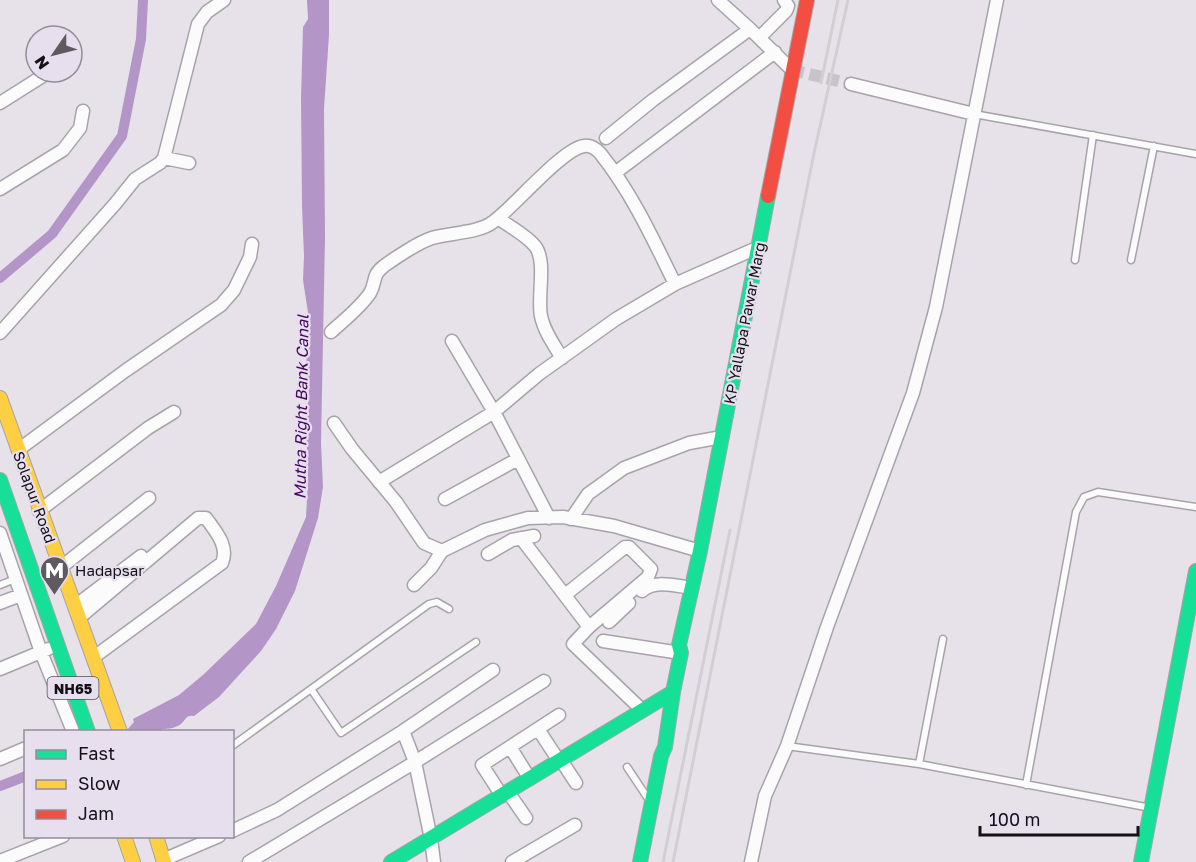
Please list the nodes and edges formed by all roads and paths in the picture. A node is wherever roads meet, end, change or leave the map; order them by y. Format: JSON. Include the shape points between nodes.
{"nodes":[{"id":1,"x":224,"y":0,"type":"edge"},
{"id":2,"x":718,"y":0,"type":"edge"},
{"id":3,"x":784,"y":0,"type":"edge"},
{"id":4,"x":807,"y":0,"type":"edge"},
{"id":5,"x":997,"y":0,"type":"edge"},
{"id":6,"x":755,"y":33,"type":"junction"},
{"id":7,"x":775,"y":52,"type":"junction"},
{"id":8,"x":792,"y":70,"type":"junction"},
{"id":9,"x":30,"y":84,"type":"edge"},
{"id":10,"x":851,"y":84,"type":"tunnel mouth"},
{"id":11,"x":0,"y":103,"type":"edge"},
{"id":12,"x":83,"y":111,"type":"dead end"},
{"id":13,"x":974,"y":114,"type":"junction"},
{"id":14,"x":1093,"y":135,"type":"junction"},
{"id":15,"x":606,"y":138,"type":"dead end"},
{"id":16,"x":1154,"y":146,"type":"junction"},
{"id":17,"x":1196,"y":154,"type":"edge"},
{"id":18,"x":164,"y":158,"type":"junction"},
{"id":19,"x":189,"y":163,"type":"dead end"},
{"id":20,"x":615,"y":173,"type":"junction"},
{"id":21,"x":0,"y":189,"type":"edge"},
{"id":22,"x":498,"y":218,"type":"junction"},
{"id":23,"x":252,"y":244,"type":"dead end"},
{"id":24,"x":759,"y":247,"type":"junction"},
{"id":25,"x":1075,"y":260,"type":"dead end"},
{"id":26,"x":1131,"y":260,"type":"dead end"},
{"id":27,"x":675,"y":284,"type":"junction"},
{"id":28,"x":331,"y":332,"type":"dead end"},
{"id":29,"x":0,"y":333,"type":"edge"},
{"id":30,"x":452,"y":341,"type":"dead end"},
{"id":31,"x":562,"y":358,"type":"junction"},
{"id":32,"x":0,"y":398,"type":"edge"},
{"id":33,"x":174,"y":412,"type":"dead end"},
{"id":34,"x":494,"y":412,"type":"junction"},
{"id":35,"x":334,"y":423,"type":"dead end"},
{"id":36,"x":722,"y":437,"type":"junction"},
{"id":37,"x":18,"y":450,"type":"junction"},
{"id":38,"x":518,"y":459,"type":"junction"},
{"id":39,"x":0,"y":480,"type":"edge"},
{"id":40,"x":379,"y":482,"type":"junction"},
{"id":41,"x":149,"y":498,"type":"dead end"},
{"id":42,"x":445,"y":499,"type":"dead end"},
{"id":43,"x":1196,"y":507,"type":"edge"},
{"id":44,"x":39,"y":511,"type":"junction"},
{"id":45,"x":549,"y":518,"type":"junction"},
{"id":46,"x":572,"y":519,"type":"junction"},
{"id":47,"x":186,"y":522,"type":"dead end"},
{"id":48,"x":0,"y":533,"type":"edge"},
{"id":49,"x":170,"y":535,"type":"joint"},
{"id":50,"x":534,"y":536,"type":"dead end"},
{"id":51,"x":521,"y":538,"type":"junction"},
{"id":52,"x":442,"y":551,"type":"junction"},
{"id":53,"x":700,"y":551,"type":"junction"},
{"id":54,"x":488,"y":554,"type":"dead end"},
{"id":55,"x":60,"y":568,"type":"junction"},
{"id":56,"x":1196,"y":571,"type":"edge"},
{"id":57,"x":16,"y":579,"type":"junction"},
{"id":58,"x":0,"y":585,"type":"edge"},
{"id":59,"x":414,"y":585,"type":"dead end"},
{"id":60,"x":692,"y":588,"type":"junction"},
{"id":61,"x":21,"y":595,"type":"junction"},
{"id":62,"x":565,"y":595,"type":"junction"},
{"id":63,"x":0,"y":603,"type":"edge"},
{"id":64,"x":449,"y":609,"type":"dead end"},
{"id":65,"x":77,"y":612,"type":"junction"},
{"id":66,"x":609,"y":622,"type":"dead end"},
{"id":67,"x":589,"y":627,"type":"junction"},
{"id":68,"x":943,"y":639,"type":"dead end"},
{"id":69,"x":603,"y":641,"type":"dead end"},
{"id":70,"x":476,"y":642,"type":"dead end"},
{"id":71,"x":58,"y":645,"type":"junction"},
{"id":72,"x":677,"y":649,"type":"junction"},
{"id":73,"x":41,"y":652,"type":"junction"},
{"id":74,"x":94,"y":657,"type":"junction"},
{"id":75,"x":0,"y":669,"type":"edge"},
{"id":76,"x":493,"y":670,"type":"dead end"},
{"id":77,"x":544,"y":681,"type":"dead end"},
{"id":78,"x":311,"y":689,"type":"junction"},
{"id":79,"x":670,"y":694,"type":"junction"},
{"id":80,"x":642,"y":710,"type":"junction"},
{"id":81,"x":559,"y":715,"type":"dead end"},
{"id":82,"x":86,"y":728,"type":"edge"},
{"id":83,"x":119,"y":728,"type":"edge"},
{"id":84,"x":538,"y":729,"type":"junction"},
{"id":85,"x":69,"y":730,"type":"edge"},
{"id":86,"x":403,"y":731,"type":"junction"},
{"id":87,"x":234,"y":745,"type":"edge"},
{"id":88,"x":787,"y":746,"type":"junction"},
{"id":89,"x":510,"y":747,"type":"junction"},
{"id":90,"x":24,"y":749,"type":"edge"},
{"id":91,"x":0,"y":759,"type":"edge"},
{"id":92,"x":560,"y":760,"type":"junction"},
{"id":93,"x":414,"y":762,"type":"junction"},
{"id":94,"x":919,"y":764,"type":"junction"},
{"id":95,"x":627,"y":767,"type":"dead end"},
{"id":96,"x":530,"y":779,"type":"junction"},
{"id":97,"x":576,"y":783,"type":"dead end"},
{"id":98,"x":1026,"y":785,"type":"junction"},
{"id":99,"x":505,"y":794,"type":"junction"},
{"id":100,"x":651,"y":803,"type":"junction"},
{"id":101,"x":1151,"y":809,"type":"junction"},
{"id":102,"x":526,"y":818,"type":"dead end"},
{"id":103,"x":575,"y":825,"type":"dead end"},
{"id":104,"x":234,"y":830,"type":"edge"},
{"id":105,"x":60,"y":838,"type":"edge"},
{"id":106,"x":124,"y":838,"type":"edge"},
{"id":107,"x":156,"y":838,"type":"edge"},
{"id":108,"x":217,"y":838,"type":"edge"},
{"id":109,"x":431,"y":839,"type":"junction"},
{"id":110,"x":0,"y":861,"type":"edge"},
{"id":111,"x":164,"y":861,"type":"edge"},
{"id":112,"x":133,"y":862,"type":"edge"},
{"id":113,"x":249,"y":862,"type":"edge"},
{"id":114,"x":391,"y":862,"type":"edge"},
{"id":115,"x":434,"y":862,"type":"edge"},
{"id":116,"x":512,"y":862,"type":"edge"},
{"id":117,"x":640,"y":862,"type":"edge"},
{"id":118,"x":751,"y":862,"type":"edge"},
{"id":119,"x":1141,"y":862,"type":"edge"}],
"edges":[{"from":1,"to":18,"type":"street","via":[[198,24]]},
{"from":2,"to":6,"type":"street"},
{"from":3,"to":6,"type":"street","via":[[786,11]]},
{"from":4,"to":8,"type":"main road","name":"KP Yallapa Pawar Marg"},
{"from":5,"to":13,"type":"street"},
{"from":6,"to":7,"type":"street"},
{"from":6,"to":15,"type":"street","via":[[653,100]]},
{"from":7,"to":8,"type":"street"},
{"from":7,"to":20,"type":"street"},
{"from":8,"to":24,"type":"main road","name":"KP Yallapa Pawar Marg"},
{"from":9,"to":11,"type":"street"},
{"from":10,"to":13,"type":"street"},
{"from":12,"to":21,"type":"street","via":[[80,128],[63,150]]},
{"from":13,"to":14,"type":"lane"},
{"from":13,"to":88,"type":"street","via":[[936,307],[913,393]]},
{"from":14,"to":16,"type":"lane"},
{"from":14,"to":25,"type":"lane"},
{"from":16,"to":17,"type":"lane"},
{"from":16,"to":26,"type":"lane"},
{"from":18,"to":19,"type":"street"},
{"from":18,"to":29,"type":"street","via":[[135,179]]},
{"from":20,"to":22,"type":"street","via":[[596,149],[581,147],[562,159]]},
{"from":20,"to":27,"type":"street"},
{"from":22,"to":28,"type":"street","via":[[492,224],[466,232],[431,238],[386,264],[375,273],[371,291]]},
{"from":22,"to":31,"type":"street","via":[[537,248],[541,315]]},
{"from":23,"to":37,"type":"street","via":[[234,290],[221,305]]},
{"from":24,"to":27,"type":"street"},
{"from":24,"to":36,"type":"main road","name":"KP Yallapa Pawar Marg"},
{"from":27,"to":31,"type":"street","via":[[616,319]]},
{"from":30,"to":34,"type":"street"},
{"from":31,"to":34,"type":"street"},
{"from":32,"to":37,"type":"main road","name":"Solapur Road","number":"NH65"},
{"from":33,"to":44,"type":"street"},
{"from":34,"to":38,"type":"street"},
{"from":34,"to":40,"type":"street"},
{"from":35,"to":40,"type":"street"},
{"from":36,"to":46,"type":"street","via":[[689,443],[624,468],[588,494]]},
{"from":36,"to":53,"type":"main road","name":"KP Yallapa Pawar Marg"},
{"from":37,"to":44,"type":"main road","name":"Solapur Road","number":"NH65"},
{"from":38,"to":42,"type":"street"},
{"from":38,"to":45,"type":"street"},
{"from":39,"to":71,"type":"main road","name":"Solapur Road","number":"NH65"},
{"from":40,"to":52,"type":"street","via":[[424,543]]},
{"from":41,"to":55,"type":"street"},
{"from":43,"to":98,"type":"lane","via":[[1098,492],[1084,497],[1076,512]]},
{"from":44,"to":55,"type":"main road","name":"Solapur Road","number":"NH65"},
{"from":45,"to":46,"type":"street"},
{"from":45,"to":52,"type":"street","via":[[528,518],[484,530]]},
{"from":46,"to":53,"type":"street","via":[[614,526]]},
{"from":47,"to":49,"type":"lane"},
{"from":48,"to":57,"type":"street"},
{"from":49,"to":65,"type":"street"},
{"from":50,"to":51,"type":"street"},
{"from":51,"to":54,"type":"street"},
{"from":51,"to":62,"type":"street"},
{"from":52,"to":59,"type":"street"},
{"from":53,"to":60,"type":"main road","name":"KP Yallapa Pawar Marg"},
{"from":55,"to":65,"type":"main road","name":"Solapur Road","number":"NH65"},
{"from":56,"to":101,"type":"main road"},
{"from":57,"to":58,"type":"lane"},
{"from":57,"to":61,"type":"street"},
{"from":60,"to":66,"type":"street","via":[[654,584],[646,587]]},
{"from":60,"to":72,"type":"main road","name":"KP Yallapa Pawar Marg"},
{"from":61,"to":63,"type":"street"},
{"from":61,"to":73,"type":"street"},
{"from":62,"to":67,"type":"street"},
{"from":62,"to":67,"type":"street","via":[[625,547],[651,569],[648,578]]},
{"from":64,"to":78,"type":"lane","via":[[437,602],[429,604]]},
{"from":65,"to":74,"type":"main road","name":"Solapur Road","number":"NH65"},
{"from":65,"to":74,"type":"street","via":[[198,518],[206,518],[222,541],[222,563]]},
{"from":67,"to":80,"type":"street","via":[[573,644]]},
{"from":68,"to":94,"type":"lane"},
{"from":69,"to":72,"type":"street"},
{"from":70,"to":78,"type":"lane","via":[[341,733]]},
{"from":71,"to":73,"type":"street"},
{"from":71,"to":82,"type":"main road","name":"Solapur Road","number":"NH65"},
{"from":72,"to":79,"type":"main road","name":"KP Yallapa Pawar Marg","via":[[681,652]]},
{"from":73,"to":75,"type":"street"},
{"from":73,"to":85,"type":"street"},
{"from":74,"to":83,"type":"main road","name":"Solapur Road","number":"NH65"},
{"from":76,"to":86,"type":"street"},
{"from":77,"to":93,"type":"street"},
{"from":78,"to":87,"type":"lane"},
{"from":79,"to":80,"type":"main road"},
{"from":79,"to":100,"type":"main road","name":"KP Yallapa Pawar Marg","via":[[665,747]]},
{"from":80,"to":92,"type":"main road"},
{"from":81,"to":84,"type":"street"},
{"from":82,"to":85,"type":"street"},
{"from":84,"to":89,"type":"street"},
{"from":84,"to":92,"type":"street"},
{"from":86,"to":93,"type":"street"},
{"from":86,"to":104,"type":"street","via":[[277,810]]},
{"from":88,"to":94,"type":"lane"},
{"from":88,"to":118,"type":"street","via":[[765,796]]},
{"from":89,"to":96,"type":"street"},
{"from":89,"to":99,"type":"street","via":[[482,765]]},
{"from":90,"to":91,"type":"street"},
{"from":92,"to":96,"type":"main road"},
{"from":92,"to":97,"type":"street"},
{"from":93,"to":109,"type":"street"},
{"from":93,"to":113,"type":"street"},
{"from":94,"to":98,"type":"lane"},
{"from":95,"to":100,"type":"lane"},
{"from":96,"to":99,"type":"main road"},
{"from":98,"to":101,"type":"lane"},
{"from":99,"to":102,"type":"street"},
{"from":99,"to":109,"type":"main road"},
{"from":100,"to":117,"type":"main road","name":"KP Yallapa Pawar Marg"},
{"from":101,"to":119,"type":"main road"},
{"from":103,"to":116,"type":"street"},
{"from":105,"to":110,"type":"street"},
{"from":106,"to":112,"type":"main road"},
{"from":107,"to":111,"type":"main road"},
{"from":108,"to":111,"type":"street"},
{"from":109,"to":114,"type":"main road"},
{"from":109,"to":115,"type":"street"}]}
